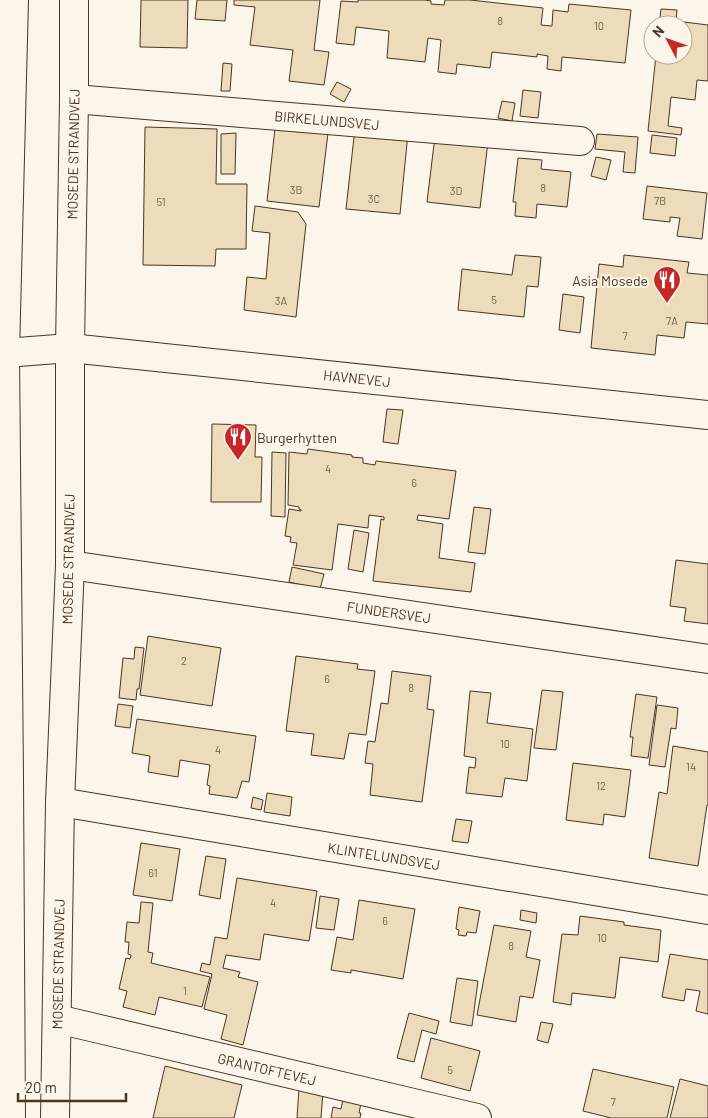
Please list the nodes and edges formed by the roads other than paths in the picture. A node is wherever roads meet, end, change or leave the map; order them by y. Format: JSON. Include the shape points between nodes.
{"nodes":[{"id":1,"x":14,"y":0,"type":"edge"},
{"id":2,"x":74,"y":0,"type":"edge"},
{"id":3,"x":74,"y":99,"type":"junction"},
{"id":4,"x":580,"y":141,"type":"dead end"},
{"id":5,"x":70,"y":348,"type":"junction"},
{"id":6,"x":5,"y":353,"type":"junction"},
{"id":7,"x":708,"y":415,"type":"edge"},
{"id":8,"x":70,"y":565,"type":"junction"},
{"id":9,"x":708,"y":659,"type":"edge"},
{"id":10,"x":5,"y":779,"type":"edge"},
{"id":11,"x":60,"y":802,"type":"junction"},
{"id":12,"x":708,"y":910,"type":"edge"},
{"id":13,"x":57,"y":1019,"type":"junction"},
{"id":14,"x":11,"y":1118,"type":"edge"},
{"id":15,"x":55,"y":1118,"type":"edge"},
{"id":16,"x":477,"y":1118,"type":"edge"}],
"edges":[{"from":1,"to":6,"type":"street"},
{"from":2,"to":3,"type":"street","name":"MOSEDE STRANDVEJ"},
{"from":3,"to":4,"type":"street","name":"BIRKELUNDSVEJ"},
{"from":3,"to":5,"type":"street","name":"MOSEDE STRANDVEJ"},
{"from":5,"to":6,"type":"street","name":"HAVNEVEJ"},
{"from":5,"to":7,"type":"street","name":"HAVNEVEJ"},
{"from":5,"to":8,"type":"street","name":"MOSEDE STRANDVEJ"},
{"from":6,"to":10,"type":"street"},
{"from":8,"to":9,"type":"street","name":"FUNDERSVEJ"},
{"from":8,"to":11,"type":"street","name":"MOSEDE STRANDVEJ"},
{"from":10,"to":14,"type":"street"},
{"from":11,"to":12,"type":"street","name":"KLINTELUNDSVEJ"},
{"from":11,"to":13,"type":"street","name":"MOSEDE STRANDVEJ"},
{"from":13,"to":15,"type":"street","name":"MOSEDE STRANDVEJ"},
{"from":13,"to":16,"type":"street","name":"GRANTOFTEVEJ"}]}
